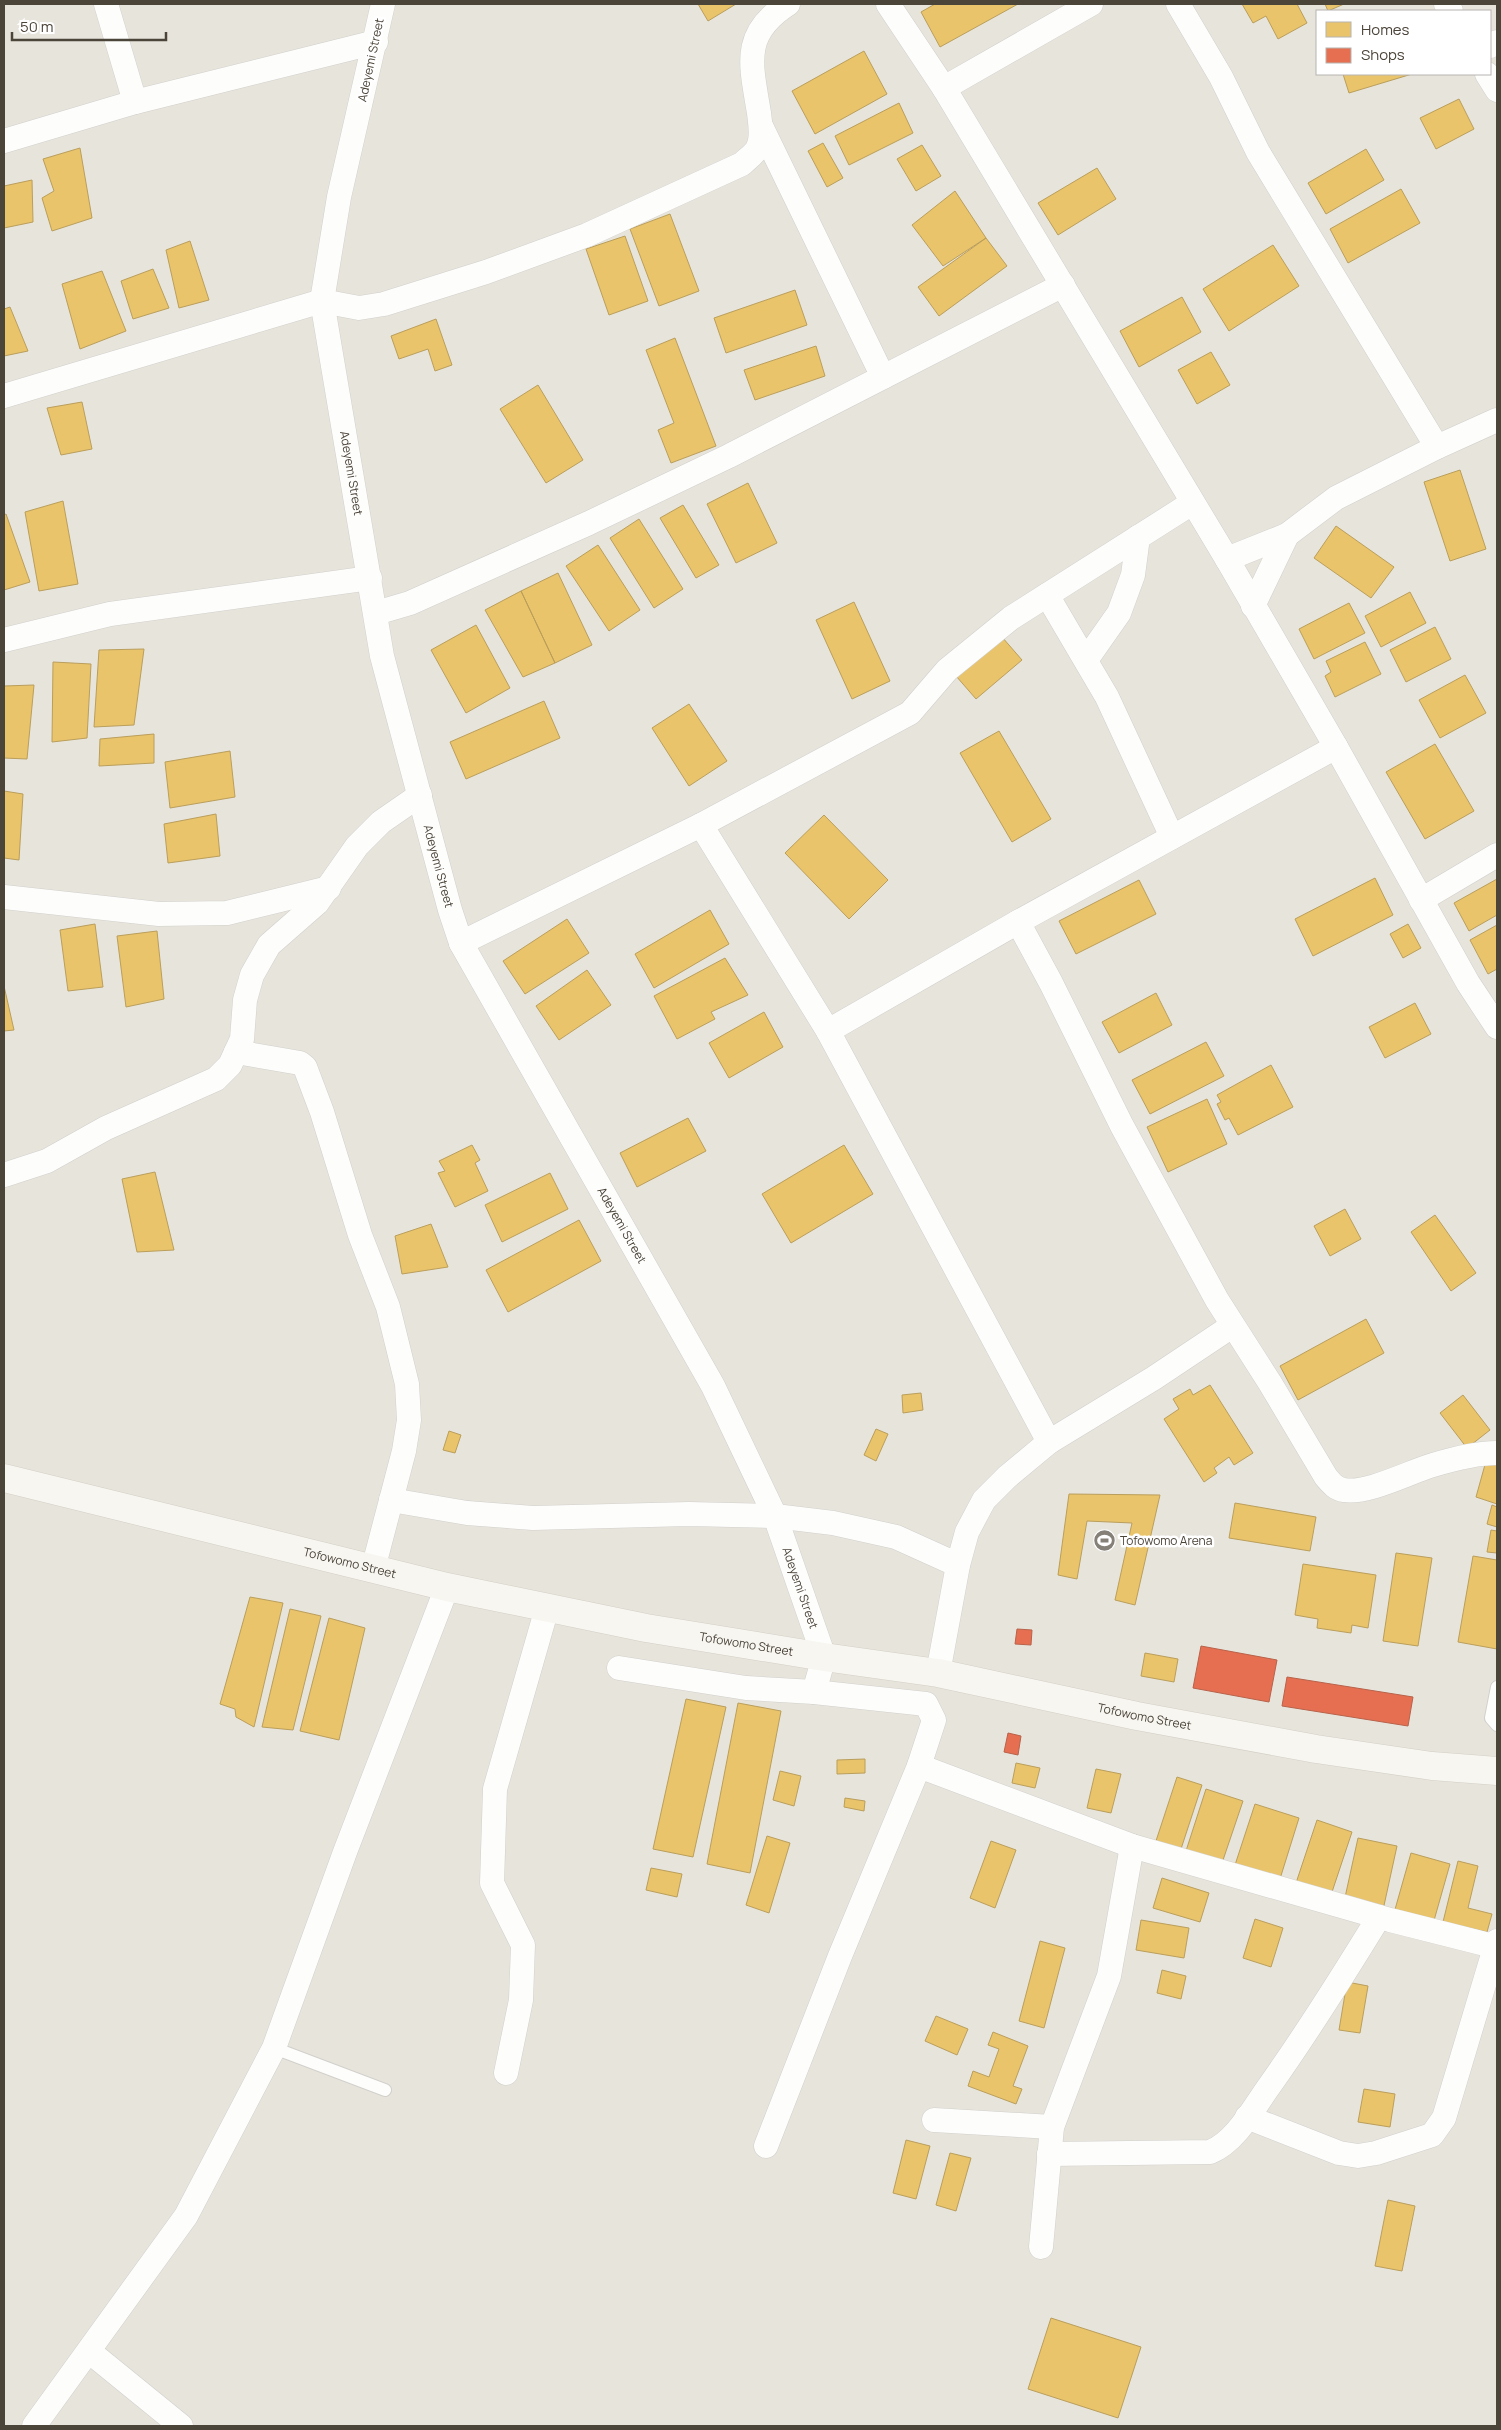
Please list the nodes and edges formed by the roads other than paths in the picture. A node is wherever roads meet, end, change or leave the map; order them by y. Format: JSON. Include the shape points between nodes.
{"nodes":[{"id":1,"x":106,"y":4,"type":"edge"},
{"id":2,"x":382,"y":4,"type":"edge"},
{"id":3,"x":788,"y":4,"type":"edge"},
{"id":4,"x":888,"y":4,"type":"edge"},
{"id":5,"x":1091,"y":4,"type":"edge"},
{"id":6,"x":1178,"y":4,"type":"edge"},
{"id":7,"x":376,"y":42,"type":"junction"},
{"id":8,"x":1488,"y":75,"type":"edge"},
{"id":9,"x":944,"y":88,"type":"junction"},
{"id":10,"x":1497,"y":90,"type":"edge"},
{"id":11,"x":135,"y":102,"type":"junction"},
{"id":12,"x":761,"y":126,"type":"junction"},
{"id":13,"x":4,"y":141,"type":"edge"},
{"id":14,"x":1063,"y":285,"type":"junction"},
{"id":15,"x":322,"y":301,"type":"junction"},
{"id":16,"x":884,"y":377,"type":"junction"},
{"id":17,"x":4,"y":396,"type":"edge"},
{"id":18,"x":1497,"y":420,"type":"edge"},
{"id":19,"x":1437,"y":447,"type":"junction"},
{"id":20,"x":1192,"y":503,"type":"junction"},
{"id":21,"x":1286,"y":535,"type":"junction"},
{"id":22,"x":1138,"y":538,"type":"junction"},
{"id":23,"x":1227,"y":559,"type":"junction"},
{"id":24,"x":370,"y":578,"type":"junction"},
{"id":25,"x":1047,"y":596,"type":"junction"},
{"id":26,"x":1253,"y":606,"type":"junction"},
{"id":27,"x":376,"y":613,"type":"junction"},
{"id":28,"x":4,"y":640,"type":"edge"},
{"id":29,"x":1086,"y":660,"type":"junction"},
{"id":30,"x":1336,"y":747,"type":"junction"},
{"id":31,"x":420,"y":795,"type":"junction"},
{"id":32,"x":701,"y":825,"type":"junction"},
{"id":33,"x":1172,"y":837,"type":"junction"},
{"id":34,"x":1497,"y":855,"type":"edge"},
{"id":35,"x":329,"y":888,"type":"junction"},
{"id":36,"x":4,"y":897,"type":"edge"},
{"id":37,"x":1421,"y":900,"type":"junction"},
{"id":38,"x":1018,"y":922,"type":"junction"},
{"id":39,"x":461,"y":943,"type":"junction"},
{"id":40,"x":1497,"y":1027,"type":"edge"},
{"id":41,"x":828,"y":1031,"type":"junction"},
{"id":42,"x":236,"y":1052,"type":"junction"},
{"id":43,"x":4,"y":1175,"type":"edge"},
{"id":44,"x":1232,"y":1326,"type":"junction"},
{"id":45,"x":1049,"y":1442,"type":"junction"},
{"id":46,"x":1497,"y":1452,"type":"edge"},
{"id":47,"x":4,"y":1478,"type":"edge"},
{"id":48,"x":391,"y":1500,"type":"junction"},
{"id":49,"x":775,"y":1516,"type":"junction"},
{"id":50,"x":958,"y":1565,"type":"junction"},
{"id":51,"x":373,"y":1569,"type":"junction"},
{"id":52,"x":447,"y":1588,"type":"junction"},
{"id":53,"x":547,"y":1608,"type":"junction"},
{"id":54,"x":824,"y":1657,"type":"junction"},
{"id":55,"x":620,"y":1668,"type":"dead end"},
{"id":56,"x":938,"y":1673,"type":"junction"},
{"id":57,"x":1497,"y":1687,"type":"edge"},
{"id":58,"x":814,"y":1692,"type":"junction"},
{"id":59,"x":1497,"y":1725,"type":"edge"},
{"id":60,"x":919,"y":1766,"type":"junction"},
{"id":61,"x":1497,"y":1771,"type":"edge"},
{"id":62,"x":1132,"y":1846,"type":"junction"},
{"id":63,"x":1379,"y":1917,"type":"junction"},
{"id":64,"x":1497,"y":1945,"type":"edge"},
{"id":65,"x":274,"y":2048,"type":"junction"},
{"id":66,"x":506,"y":2073,"type":"dead end"},
{"id":67,"x":385,"y":2090,"type":"dead end"},
{"id":68,"x":1247,"y":2118,"type":"junction"},
{"id":69,"x":934,"y":2120,"type":"dead end"},
{"id":70,"x":1052,"y":2127,"type":"junction"},
{"id":71,"x":766,"y":2146,"type":"dead end"},
{"id":72,"x":1050,"y":2154,"type":"junction"},
{"id":73,"x":1041,"y":2248,"type":"dead end"},
{"id":74,"x":90,"y":2352,"type":"junction"},
{"id":75,"x":34,"y":2426,"type":"edge"},
{"id":76,"x":180,"y":2426,"type":"edge"}],
"edges":[{"from":1,"to":11,"type":"street"},
{"from":2,"to":7,"type":"street","name":"Adeyemi Street"},
{"from":3,"to":12,"type":"street","via":[[770,15],[756,36],[751,56]]},
{"from":4,"to":9,"type":"street"},
{"from":5,"to":9,"type":"street"},
{"from":6,"to":19,"type":"street","via":[[1221,77],[1258,152]]},
{"from":7,"to":11,"type":"street"},
{"from":7,"to":15,"type":"street","name":"Adeyemi Street","via":[[339,197]]},
{"from":8,"to":10,"type":"street"},
{"from":9,"to":14,"type":"street"},
{"from":11,"to":13,"type":"street"},
{"from":12,"to":15,"type":"street","via":[[758,147],[742,164],[586,235],[486,272],[384,304],[359,308]]},
{"from":12,"to":16,"type":"street"},
{"from":14,"to":16,"type":"street"},
{"from":14,"to":20,"type":"street"},
{"from":15,"to":17,"type":"street"},
{"from":15,"to":24,"type":"street","name":"Adeyemi Street"},
{"from":16,"to":27,"type":"street","via":[[589,523],[410,603]]},
{"from":18,"to":19,"type":"street"},
{"from":19,"to":21,"type":"street","via":[[1336,498]]},
{"from":20,"to":22,"type":"street"},
{"from":20,"to":23,"type":"street"},
{"from":21,"to":23,"type":"street"},
{"from":21,"to":26,"type":"street"},
{"from":22,"to":25,"type":"street"},
{"from":22,"to":29,"type":"street","via":[[1133,575],[1119,614]]},
{"from":23,"to":26,"type":"street"},
{"from":24,"to":27,"type":"street","name":"Adeyemi Street"},
{"from":24,"to":28,"type":"street","via":[[110,614]]},
{"from":25,"to":29,"type":"street"},
{"from":25,"to":32,"type":"street","via":[[1011,618],[947,670],[910,713]]},
{"from":26,"to":30,"type":"street"},
{"from":27,"to":31,"type":"street","name":"Adeyemi Street","via":[[382,656]]},
{"from":29,"to":33,"type":"street","via":[[1107,697]]},
{"from":30,"to":33,"type":"street"},
{"from":30,"to":37,"type":"street"},
{"from":31,"to":35,"type":"street","via":[[381,822],[357,846]]},
{"from":31,"to":39,"type":"street","name":"Adeyemi Street"},
{"from":32,"to":39,"type":"street"},
{"from":32,"to":41,"type":"street"},
{"from":33,"to":38,"type":"street"},
{"from":34,"to":37,"type":"street"},
{"from":35,"to":36,"type":"street","via":[[226,914],[159,914]]},
{"from":35,"to":42,"type":"street","via":[[317,903],[269,945],[252,975],[242,1039]]},
{"from":37,"to":40,"type":"street"},
{"from":38,"to":41,"type":"street"},
{"from":38,"to":44,"type":"street","via":[[1122,1126]]},
{"from":39,"to":49,"type":"street","name":"Adeyemi Street","via":[[713,1386]]},
{"from":41,"to":45,"type":"street"},
{"from":42,"to":43,"type":"street","via":[[230,1066],[216,1079],[106,1128],[46,1160]]},
{"from":42,"to":48,"type":"street","via":[[300,1063],[305,1067],[322,1112],[360,1235],[388,1307],[407,1384],[409,1420]]},
{"from":44,"to":45,"type":"street"},
{"from":44,"to":46,"type":"street","via":[[1270,1383],[1316,1464],[1336,1488],[1346,1491],[1364,1489],[1434,1464]]},
{"from":45,"to":50,"type":"street","via":[[1006,1477],[984,1500],[967,1532]]},
{"from":47,"to":51,"type":"street","name":"Tofowomo Street"},
{"from":48,"to":49,"type":"street","via":[[467,1513],[532,1518],[689,1514]]},
{"from":48,"to":51,"type":"street"},
{"from":49,"to":50,"type":"street","via":[[833,1523],[896,1537]]},
{"from":49,"to":54,"type":"street","name":"Adeyemi Street"},
{"from":50,"to":56,"type":"street"},
{"from":51,"to":52,"type":"street","name":"Tofowomo Street"},
{"from":52,"to":53,"type":"street","name":"Tofowomo Street"},
{"from":52,"to":65,"type":"street","via":[[345,1852]]},
{"from":53,"to":54,"type":"street","name":"Tofowomo Street"},
{"from":53,"to":66,"type":"street","via":[[495,1789],[492,1883],[523,1945],[521,2000]]},
{"from":54,"to":56,"type":"street","name":"Tofowomo Street"},
{"from":54,"to":58,"type":"street"},
{"from":55,"to":58,"type":"street","via":[[746,1688]]},
{"from":56,"to":61,"type":"street","name":"Tofowomo Street","via":[[1137,1716],[1316,1749],[1432,1766]]},
{"from":57,"to":59,"type":"lane","via":[[1491,1718]]},
{"from":58,"to":60,"type":"street","via":[[926,1704],[934,1720]]},
{"from":60,"to":62,"type":"street"},
{"from":60,"to":71,"type":"street"},
{"from":62,"to":63,"type":"street"},
{"from":62,"to":70,"type":"street","via":[[1109,1976]]},
{"from":63,"to":64,"type":"street"},
{"from":63,"to":68,"type":"street","via":[[1316,2020]]},
{"from":64,"to":68,"type":"street","via":[[1444,2118],[1432,2135],[1358,2156],[1339,2153]]},
{"from":65,"to":67,"type":"lane"},
{"from":65,"to":74,"type":"street","via":[[186,2216]]},
{"from":68,"to":72,"type":"street","via":[[1221,2148],[1210,2152]]},
{"from":69,"to":70,"type":"street"},
{"from":70,"to":72,"type":"street"},
{"from":72,"to":73,"type":"street"},
{"from":74,"to":75,"type":"street"},
{"from":74,"to":76,"type":"street"}]}
